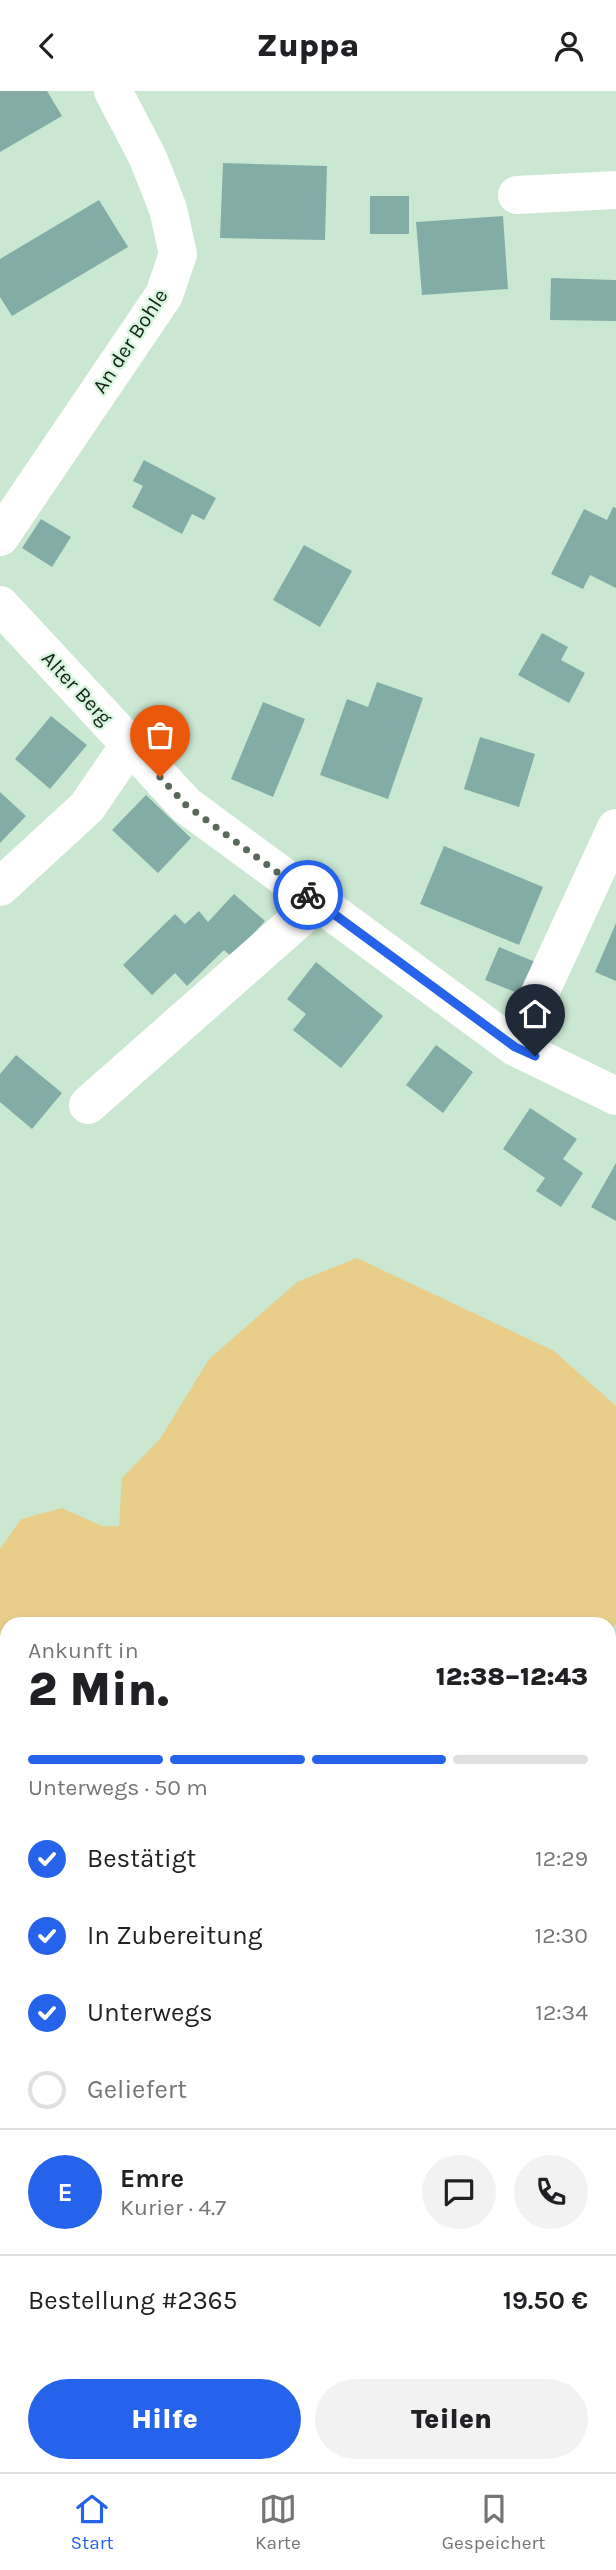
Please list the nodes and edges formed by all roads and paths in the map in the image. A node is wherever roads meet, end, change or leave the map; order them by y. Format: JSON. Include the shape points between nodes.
{"nodes":[{"id":1,"x":113,"y":91,"type":"edge"},
{"id":2,"x":616,"y":190,"type":"edge"},
{"id":3,"x":517,"y":195,"type":"dead end"},
{"id":4,"x":0,"y":537,"type":"edge"},
{"id":5,"x":0,"y":605,"type":"edge"},
{"id":6,"x":130,"y":744,"type":"junction"},
{"id":7,"x":616,"y":828,"type":"edge"},
{"id":8,"x":0,"y":887,"type":"edge"},
{"id":9,"x":318,"y":902,"type":"junction"},
{"id":10,"x":515,"y":1047,"type":"junction"},
{"id":11,"x":616,"y":1096,"type":"edge"},
{"id":12,"x":88,"y":1105,"type":"dead end"}],
"edges":[{"from":1,"to":4,"type":"street","name":"An der Bohle","via":[[148,158],[178,254],[164,295]]},
{"from":2,"to":3,"type":"street"},
{"from":5,"to":6,"type":"street","name":"Alter Berg"},
{"from":6,"to":8,"type":"street","via":[[86,807]]},
{"from":6,"to":9,"type":"street","name":"Alter Berg","via":[[186,805]]},
{"from":7,"to":10,"type":"street"},
{"from":9,"to":10,"type":"street","name":"Alter Berg"},
{"from":9,"to":12,"type":"street"},
{"from":10,"to":11,"type":"street","name":"Alter Berg"}]}
